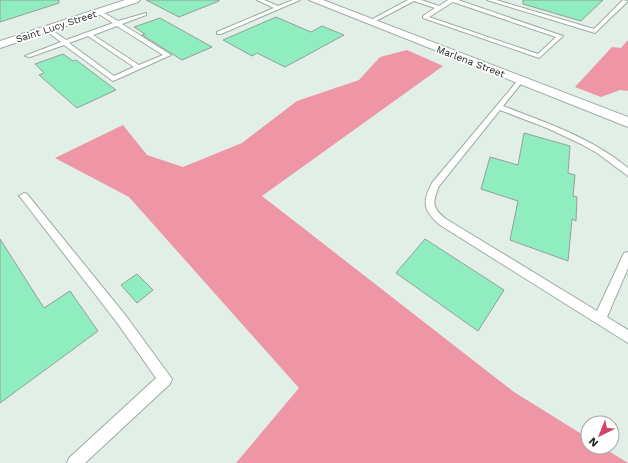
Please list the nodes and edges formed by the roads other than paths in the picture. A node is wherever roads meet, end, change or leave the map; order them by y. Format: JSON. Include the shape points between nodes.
{"nodes":[{"id":1,"x":135,"y":0,"type":"edge"},
{"id":2,"x":260,"y":0,"type":"edge"},
{"id":3,"x":297,"y":0,"type":"edge"},
{"id":4,"x":314,"y":0,"type":"edge"},
{"id":5,"x":412,"y":0,"type":"edge"},
{"id":6,"x":416,"y":0,"type":"edge"},
{"id":7,"x":452,"y":0,"type":"edge"},
{"id":8,"x":490,"y":0,"type":"edge"},
{"id":9,"x":626,"y":0,"type":"edge"},
{"id":10,"x":278,"y":8,"type":"junction"},
{"id":11,"x":439,"y":8,"type":"junction"},
{"id":12,"x":99,"y":12,"type":"junction"},
{"id":13,"x":144,"y":14,"type":"dead end"},
{"id":14,"x":370,"y":22,"type":"junction"},
{"id":15,"x":118,"y":24,"type":"junction"},
{"id":16,"x":47,"y":29,"type":"junction"},
{"id":17,"x":219,"y":33,"type":"dead end"},
{"id":18,"x":88,"y":34,"type":"junction"},
{"id":19,"x":65,"y":43,"type":"junction"},
{"id":20,"x":0,"y":45,"type":"edge"},
{"id":21,"x":28,"y":56,"type":"dead end"},
{"id":22,"x":139,"y":68,"type":"junction"},
{"id":23,"x":521,"y":80,"type":"junction"},
{"id":24,"x":498,"y":107,"type":"junction"},
{"id":25,"x":628,"y":122,"type":"edge"},
{"id":26,"x":628,"y":173,"type":"edge"},
{"id":27,"x":24,"y":196,"type":"dead end"},
{"id":28,"x":628,"y":256,"type":"edge"},
{"id":29,"x":600,"y":319,"type":"junction"},
{"id":30,"x":628,"y":337,"type":"edge"},
{"id":31,"x":74,"y":463,"type":"edge"}],
"edges":[{"from":1,"to":12,"type":"street","name":"Saint Lucy Street"},
{"from":2,"to":10,"type":"lane"},
{"from":3,"to":10,"type":"lane"},
{"from":4,"to":14,"type":"street","name":"Marlena Street"},
{"from":5,"to":14,"type":"lane"},
{"from":6,"to":11,"type":"lane"},
{"from":7,"to":11,"type":"lane"},
{"from":7,"to":11,"type":"lane","via":[[560,36],[539,56],[425,17]]},
{"from":8,"to":9,"type":"lane","via":[[595,31]]},
{"from":10,"to":17,"type":"lane"},
{"from":12,"to":15,"type":"lane"},
{"from":12,"to":16,"type":"street","name":"Saint Lucy Street"},
{"from":13,"to":15,"type":"lane"},
{"from":14,"to":23,"type":"street","name":"Marlena Street"},
{"from":15,"to":18,"type":"lane"},
{"from":15,"to":22,"type":"lane","via":[[168,55]]},
{"from":16,"to":19,"type":"lane"},
{"from":16,"to":20,"type":"street","name":"Saint Lucy Street"},
{"from":18,"to":19,"type":"lane"},
{"from":18,"to":22,"type":"lane"},
{"from":19,"to":21,"type":"lane"},
{"from":19,"to":22,"type":"lane","via":[[113,79]]},
{"from":23,"to":24,"type":"lane"},
{"from":23,"to":25,"type":"street","name":"Marlena Street"},
{"from":24,"to":26,"type":"lane","via":[[598,150],[617,162]]},
{"from":24,"to":29,"type":"lane","via":[[435,185],[429,208],[443,222]]},
{"from":27,"to":31,"type":"lane","via":[[165,379]]},
{"from":28,"to":29,"type":"lane"},
{"from":29,"to":30,"type":"lane"}]}
